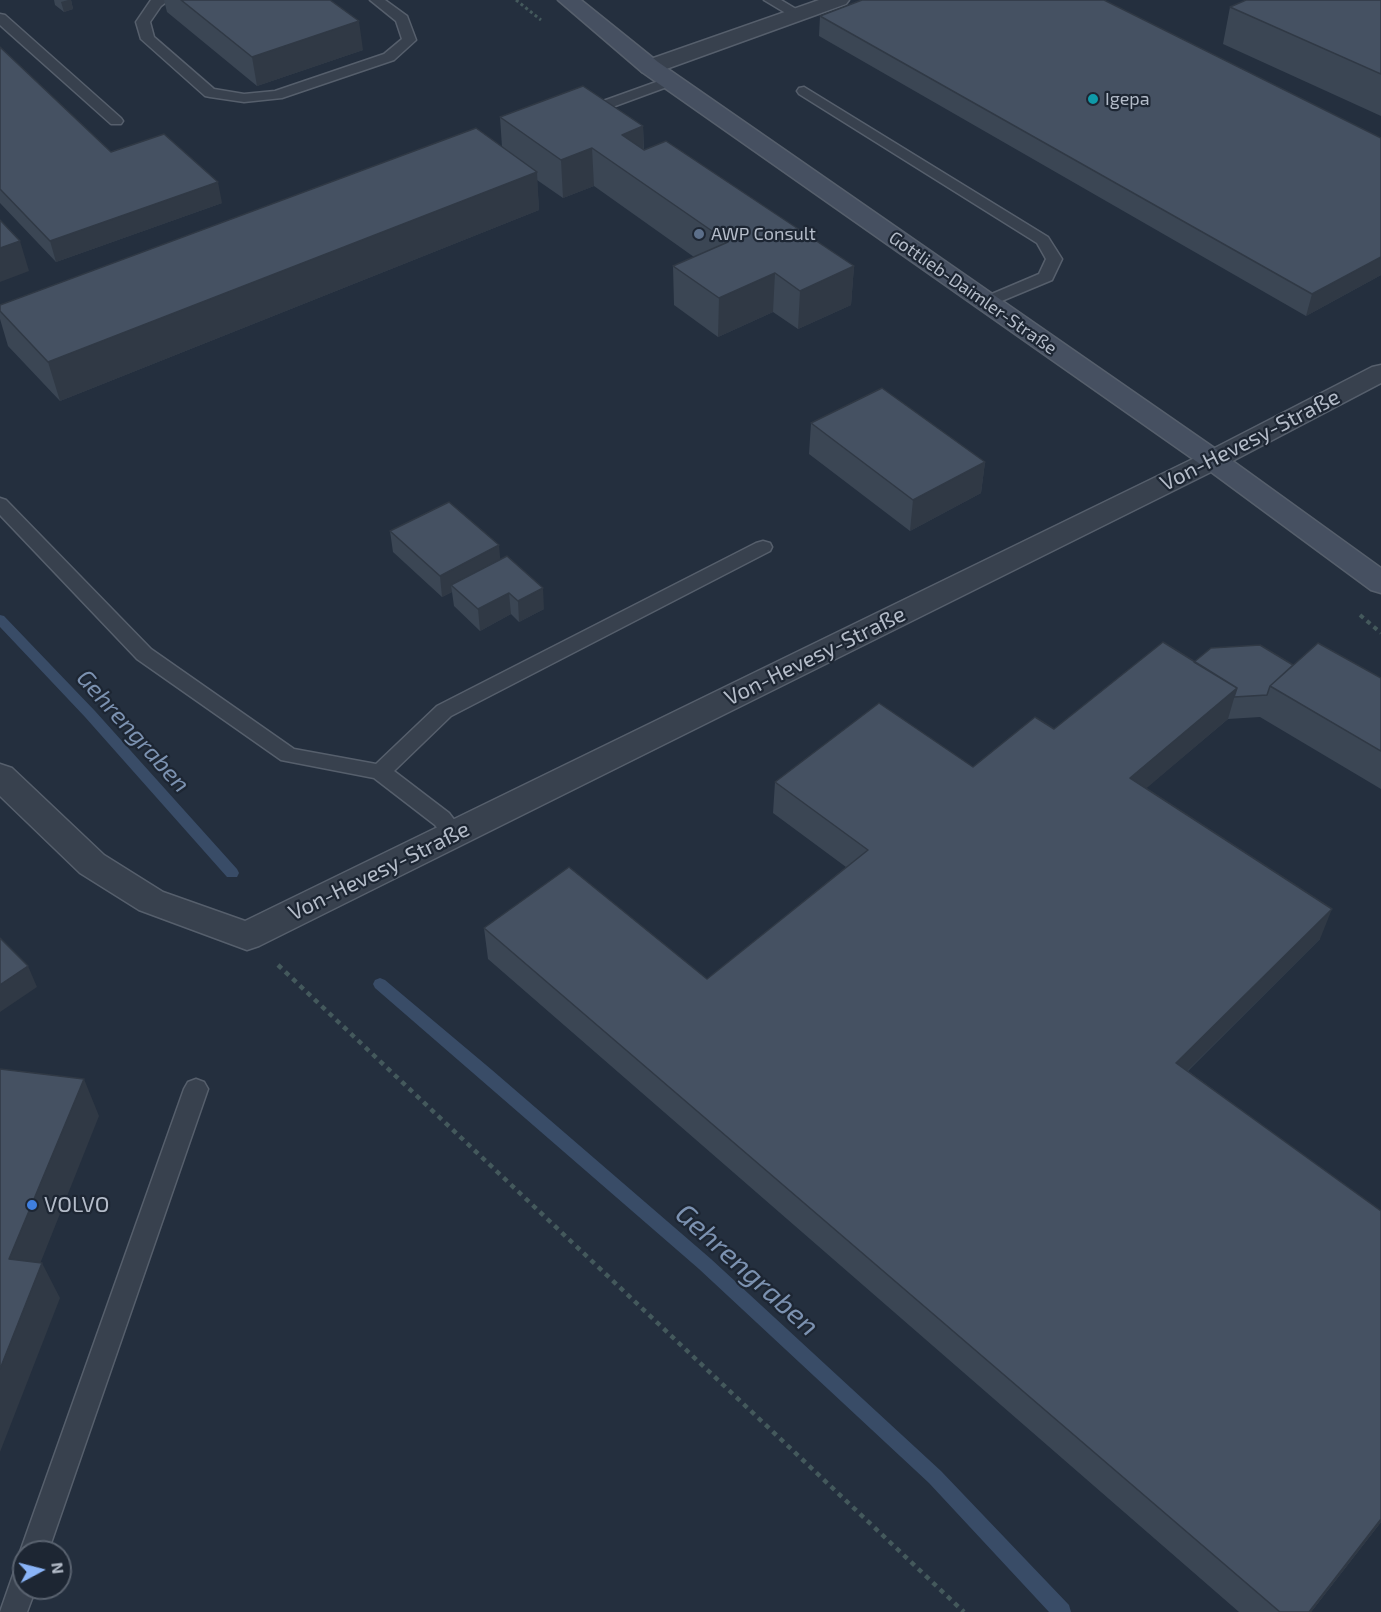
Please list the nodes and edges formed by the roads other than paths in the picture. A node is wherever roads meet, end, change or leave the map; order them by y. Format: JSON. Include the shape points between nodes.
{"nodes":[{"id":1,"x":162,"y":0,"type":"edge"},
{"id":2,"x":376,"y":0,"type":"edge"},
{"id":3,"x":568,"y":0,"type":"edge"},
{"id":4,"x":771,"y":0,"type":"edge"},
{"id":5,"x":839,"y":0,"type":"edge"},
{"id":6,"x":799,"y":15,"type":"junction"},
{"id":7,"x":0,"y":18,"type":"edge"},
{"id":8,"x":660,"y":74,"type":"junction"},
{"id":9,"x":804,"y":91,"type":"dead end"},
{"id":10,"x":572,"y":118,"type":"edge"},
{"id":11,"x":116,"y":121,"type":"dead end"},
{"id":12,"x":986,"y":302,"type":"junction"},
{"id":13,"x":1381,"y":373,"type":"edge"},
{"id":14,"x":1213,"y":460,"type":"junction"},
{"id":15,"x":0,"y":504,"type":"edge"},
{"id":16,"x":763,"y":547,"type":"dead end"},
{"id":17,"x":1381,"y":583,"type":"edge"},
{"id":18,"x":380,"y":772,"type":"junction"},
{"id":19,"x":0,"y":776,"type":"edge"},
{"id":20,"x":454,"y":834,"type":"junction"},
{"id":21,"x":196,"y":1089,"type":"dead end"},
{"id":22,"x":38,"y":1540,"type":"edge"}],
"edges":[{"from":1,"to":2,"type":"lane","via":[[143,22],[148,39],[210,93],[244,98],[277,95],[389,57],[409,40],[402,19]]},
{"from":3,"to":8,"type":"street","name":"Gottlieb-Daimler-Straße"},
{"from":4,"to":6,"type":"lane"},
{"from":5,"to":6,"type":"street"},
{"from":6,"to":8,"type":"street"},
{"from":7,"to":11,"type":"lane"},
{"from":8,"to":10,"type":"lane"},
{"from":8,"to":12,"type":"street","name":"Gottlieb-Daimler-Straße"},
{"from":9,"to":12,"type":"lane","via":[[1043,240],[1054,259],[1046,277]]},
{"from":12,"to":14,"type":"street","name":"Gottlieb-Daimler-Straße"},
{"from":13,"to":14,"type":"street","name":"Von-Hevesy-Straße"},
{"from":14,"to":17,"type":"street","name":"Gottlieb-Daimler-Straße"},
{"from":14,"to":20,"type":"street","name":"Von-Hevesy-Straße"},
{"from":15,"to":18,"type":"lane","via":[[144,654],[288,755]]},
{"from":16,"to":18,"type":"lane","via":[[444,711]]},
{"from":18,"to":20,"type":"lane","via":[[441,819]]},
{"from":19,"to":20,"type":"street","name":"Von-Hevesy-Straße","via":[[92,864],[152,901],[247,936]]},
{"from":21,"to":22,"type":"lane"}]}
